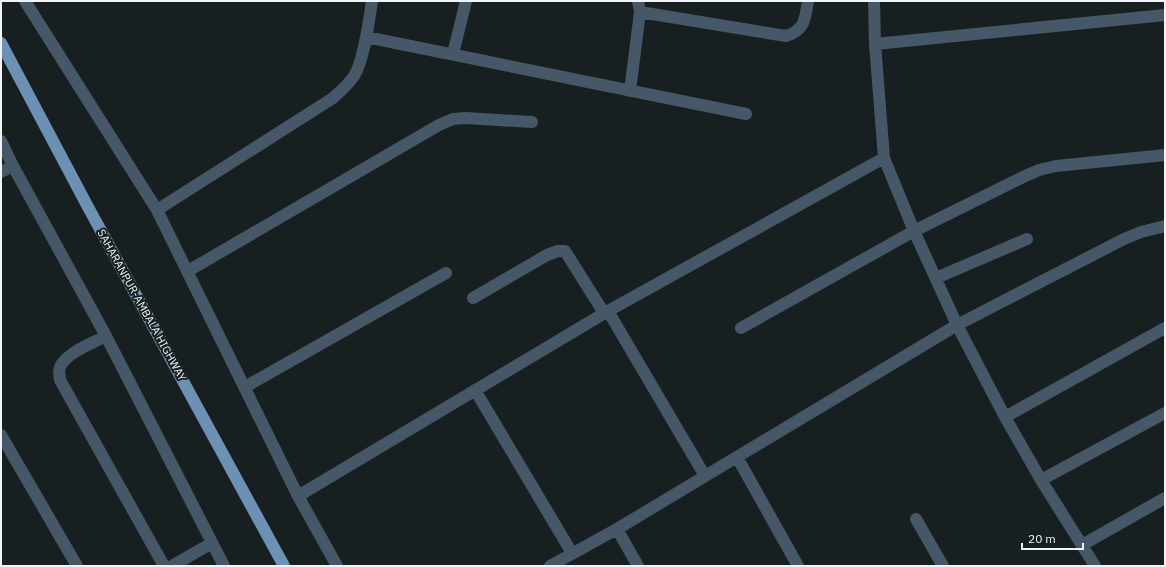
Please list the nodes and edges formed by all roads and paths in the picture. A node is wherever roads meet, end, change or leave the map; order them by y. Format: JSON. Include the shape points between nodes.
{"nodes":[{"id":1,"x":25,"y":1,"type":"edge"},
{"id":2,"x":372,"y":1,"type":"edge"},
{"id":3,"x":466,"y":1,"type":"edge"},
{"id":4,"x":808,"y":1,"type":"edge"},
{"id":5,"x":874,"y":1,"type":"edge"},
{"id":6,"x":639,"y":7,"type":"edge"},
{"id":7,"x":1165,"y":15,"type":"edge"},
{"id":8,"x":366,"y":36,"type":"junction"},
{"id":9,"x":1,"y":43,"type":"edge"},
{"id":10,"x":875,"y":44,"type":"junction"},
{"id":11,"x":453,"y":54,"type":"junction"},
{"id":12,"x":630,"y":91,"type":"junction"},
{"id":13,"x":746,"y":114,"type":"dead end"},
{"id":14,"x":532,"y":122,"type":"dead end"},
{"id":15,"x":1,"y":141,"type":"edge"},
{"id":16,"x":1165,"y":155,"type":"edge"},
{"id":17,"x":884,"y":158,"type":"junction"},
{"id":18,"x":14,"y":166,"type":"junction"},
{"id":19,"x":1,"y":172,"type":"edge"},
{"id":20,"x":157,"y":210,"type":"junction"},
{"id":21,"x":1165,"y":226,"type":"edge"},
{"id":22,"x":914,"y":231,"type":"junction"},
{"id":23,"x":1026,"y":238,"type":"dead end"},
{"id":24,"x":188,"y":271,"type":"junction"},
{"id":25,"x":446,"y":273,"type":"dead end"},
{"id":26,"x":936,"y":278,"type":"junction"},
{"id":27,"x":473,"y":298,"type":"dead end"},
{"id":28,"x":606,"y":312,"type":"junction"},
{"id":29,"x":957,"y":325,"type":"junction"},
{"id":30,"x":741,"y":328,"type":"dead end"},
{"id":31,"x":1165,"y":328,"type":"edge"},
{"id":32,"x":106,"y":336,"type":"junction"},
{"id":33,"x":245,"y":387,"type":"junction"},
{"id":34,"x":475,"y":390,"type":"junction"},
{"id":35,"x":1165,"y":412,"type":"edge"},
{"id":36,"x":1005,"y":417,"type":"junction"},
{"id":37,"x":1,"y":435,"type":"edge"},
{"id":38,"x":737,"y":457,"type":"junction"},
{"id":39,"x":705,"y":476,"type":"junction"},
{"id":40,"x":1041,"y":480,"type":"junction"},
{"id":41,"x":298,"y":496,"type":"junction"},
{"id":42,"x":1165,"y":498,"type":"edge"},
{"id":43,"x":916,"y":519,"type":"dead end"},
{"id":44,"x":617,"y":529,"type":"junction"},
{"id":45,"x":212,"y":543,"type":"junction"},
{"id":46,"x":1082,"y":545,"type":"junction"},
{"id":47,"x":572,"y":553,"type":"junction"},
{"id":48,"x":77,"y":566,"type":"edge"},
{"id":49,"x":164,"y":566,"type":"edge"},
{"id":50,"x":172,"y":566,"type":"edge"},
{"id":51,"x":224,"y":566,"type":"edge"},
{"id":52,"x":284,"y":566,"type":"edge"},
{"id":53,"x":337,"y":566,"type":"edge"},
{"id":54,"x":550,"y":566,"type":"edge"},
{"id":55,"x":638,"y":566,"type":"edge"},
{"id":56,"x":798,"y":566,"type":"edge"},
{"id":57,"x":943,"y":566,"type":"edge"},
{"id":58,"x":1095,"y":566,"type":"edge"}],
"edges":[{"from":1,"to":20,"type":"street"},
{"from":2,"to":8,"type":"street"},
{"from":3,"to":11,"type":"street"},
{"from":4,"to":6,"type":"street","via":[[801,28],[786,36]]},
{"from":5,"to":10,"type":"street"},
{"from":6,"to":12,"type":"street"},
{"from":7,"to":10,"type":"street"},
{"from":8,"to":11,"type":"street"},
{"from":8,"to":20,"type":"street","via":[[355,75],[333,98]]},
{"from":9,"to":52,"type":"main road","name":"SAHARANPUR-AMBALA HIGHWAY"},
{"from":10,"to":17,"type":"street"},
{"from":11,"to":12,"type":"street"},
{"from":12,"to":13,"type":"street"},
{"from":14,"to":24,"type":"street","via":[[466,118],[453,119],[439,125]]},
{"from":15,"to":18,"type":"street"},
{"from":16,"to":22,"type":"street","via":[[1039,170]]},
{"from":17,"to":22,"type":"street"},
{"from":17,"to":28,"type":"street"},
{"from":18,"to":19,"type":"street"},
{"from":18,"to":32,"type":"street"},
{"from":20,"to":24,"type":"street"},
{"from":21,"to":29,"type":"street","via":[[1124,239]]},
{"from":22,"to":26,"type":"street"},
{"from":22,"to":30,"type":"street"},
{"from":23,"to":26,"type":"street"},
{"from":24,"to":33,"type":"street"},
{"from":25,"to":33,"type":"street"},
{"from":26,"to":29,"type":"street"},
{"from":27,"to":28,"type":"street","via":[[547,255],[565,251]]},
{"from":28,"to":34,"type":"street"},
{"from":28,"to":39,"type":"street"},
{"from":29,"to":36,"type":"street"},
{"from":29,"to":38,"type":"street"},
{"from":31,"to":36,"type":"street"},
{"from":32,"to":45,"type":"street"},
{"from":32,"to":49,"type":"street","via":[[71,354],[63,361],[59,370],[60,380]]},
{"from":33,"to":41,"type":"street"},
{"from":34,"to":41,"type":"street"},
{"from":34,"to":47,"type":"street"},
{"from":35,"to":40,"type":"street"},
{"from":36,"to":40,"type":"street"},
{"from":37,"to":48,"type":"street"},
{"from":38,"to":39,"type":"street"},
{"from":38,"to":56,"type":"street"},
{"from":39,"to":44,"type":"street"},
{"from":40,"to":46,"type":"street"},
{"from":41,"to":53,"type":"street"},
{"from":42,"to":46,"type":"street"},
{"from":43,"to":57,"type":"street"},
{"from":44,"to":47,"type":"street"},
{"from":44,"to":55,"type":"street"},
{"from":45,"to":50,"type":"street"},
{"from":45,"to":51,"type":"street"},
{"from":46,"to":58,"type":"street"},
{"from":47,"to":54,"type":"street"}]}
